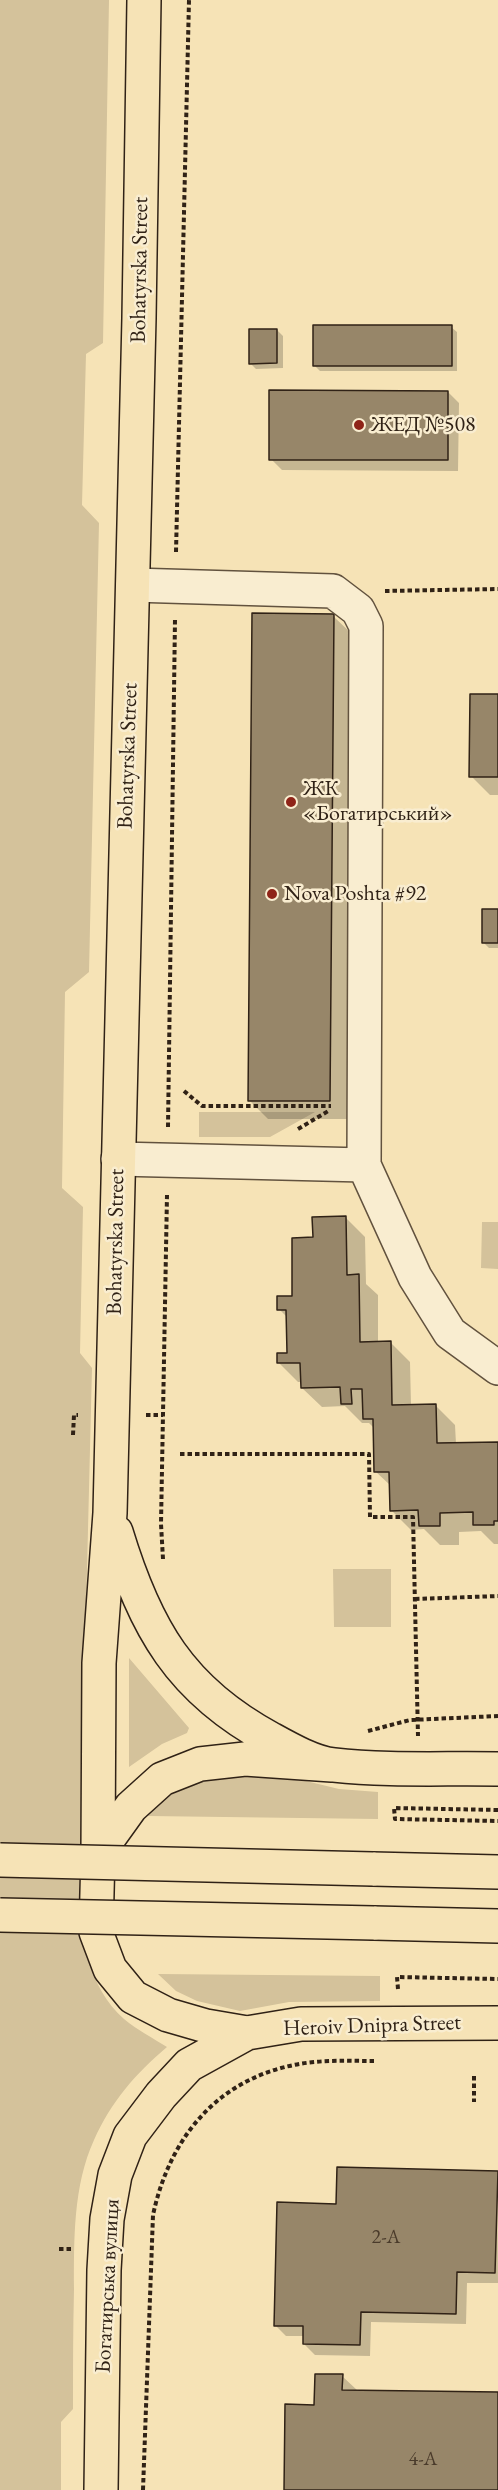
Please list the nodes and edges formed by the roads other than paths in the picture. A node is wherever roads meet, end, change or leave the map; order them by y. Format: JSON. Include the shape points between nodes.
{"nodes":[{"id":1,"x":144,"y":0,"type":"edge"},
{"id":2,"x":133,"y":585,"type":"junction"},
{"id":3,"x":118,"y":1159,"type":"junction"},
{"id":4,"x":364,"y":1165,"type":"junction"},
{"id":5,"x":498,"y":1368,"type":"edge"},
{"id":6,"x":110,"y":1513,"type":"junction"},
{"id":7,"x":332,"y":1765,"type":"junction"},
{"id":8,"x":498,"y":1769,"type":"edge"},
{"id":9,"x":98,"y":1853,"type":"junction"},
{"id":10,"x":0,"y":1860,"type":"edge"},
{"id":11,"x":498,"y":1872,"type":"edge"},
{"id":12,"x":0,"y":1915,"type":"edge"},
{"id":13,"x":498,"y":1926,"type":"edge"},
{"id":14,"x":498,"y":2023,"type":"edge"},
{"id":15,"x":247,"y":2033,"type":"junction"},
{"id":16,"x":101,"y":2490,"type":"edge"}],
"edges":[{"from":1,"to":2,"type":"main road","name":"Bohatyrska Street"},
{"from":2,"to":3,"type":"main road","name":"Bohatyrska Street"},
{"from":2,"to":4,"type":"lane","via":[[333,591],[358,610],[366,626]]},
{"from":3,"to":4,"type":"lane"},
{"from":3,"to":6,"type":"main road","name":"Bohatyrska Street"},
{"from":4,"to":5,"type":"lane","via":[[415,1277],[450,1333]]},
{"from":6,"to":7,"type":"main road","via":[[132,1584],[152,1628],[178,1665],[242,1723],[284,1746]]},
{"from":6,"to":9,"type":"main road","name":"Bohatyrska Street","via":[[99,1662]]},
{"from":7,"to":8,"type":"main road"},
{"from":7,"to":9,"type":"main road","via":[[245,1759],[200,1764],[162,1779],[131,1807]]},
{"from":9,"to":15,"type":"main road","name":"Bohatyrska Street","via":[[96,1932],[110,1969],[121,1983],[133,1997],[168,2016]]},
{"from":10,"to":11,"type":"main road","bridge":true},
{"from":12,"to":13,"type":"main road","bridge":true},
{"from":14,"to":15,"type":"main road","name":"Heroiv Dnipra Street","via":[[301,2024]]},
{"from":15,"to":16,"type":"main road","name":"Богатирська вулиця","via":[[189,2065],[161,2095],[130,2136],[115,2175],[104,2270]]}]}
